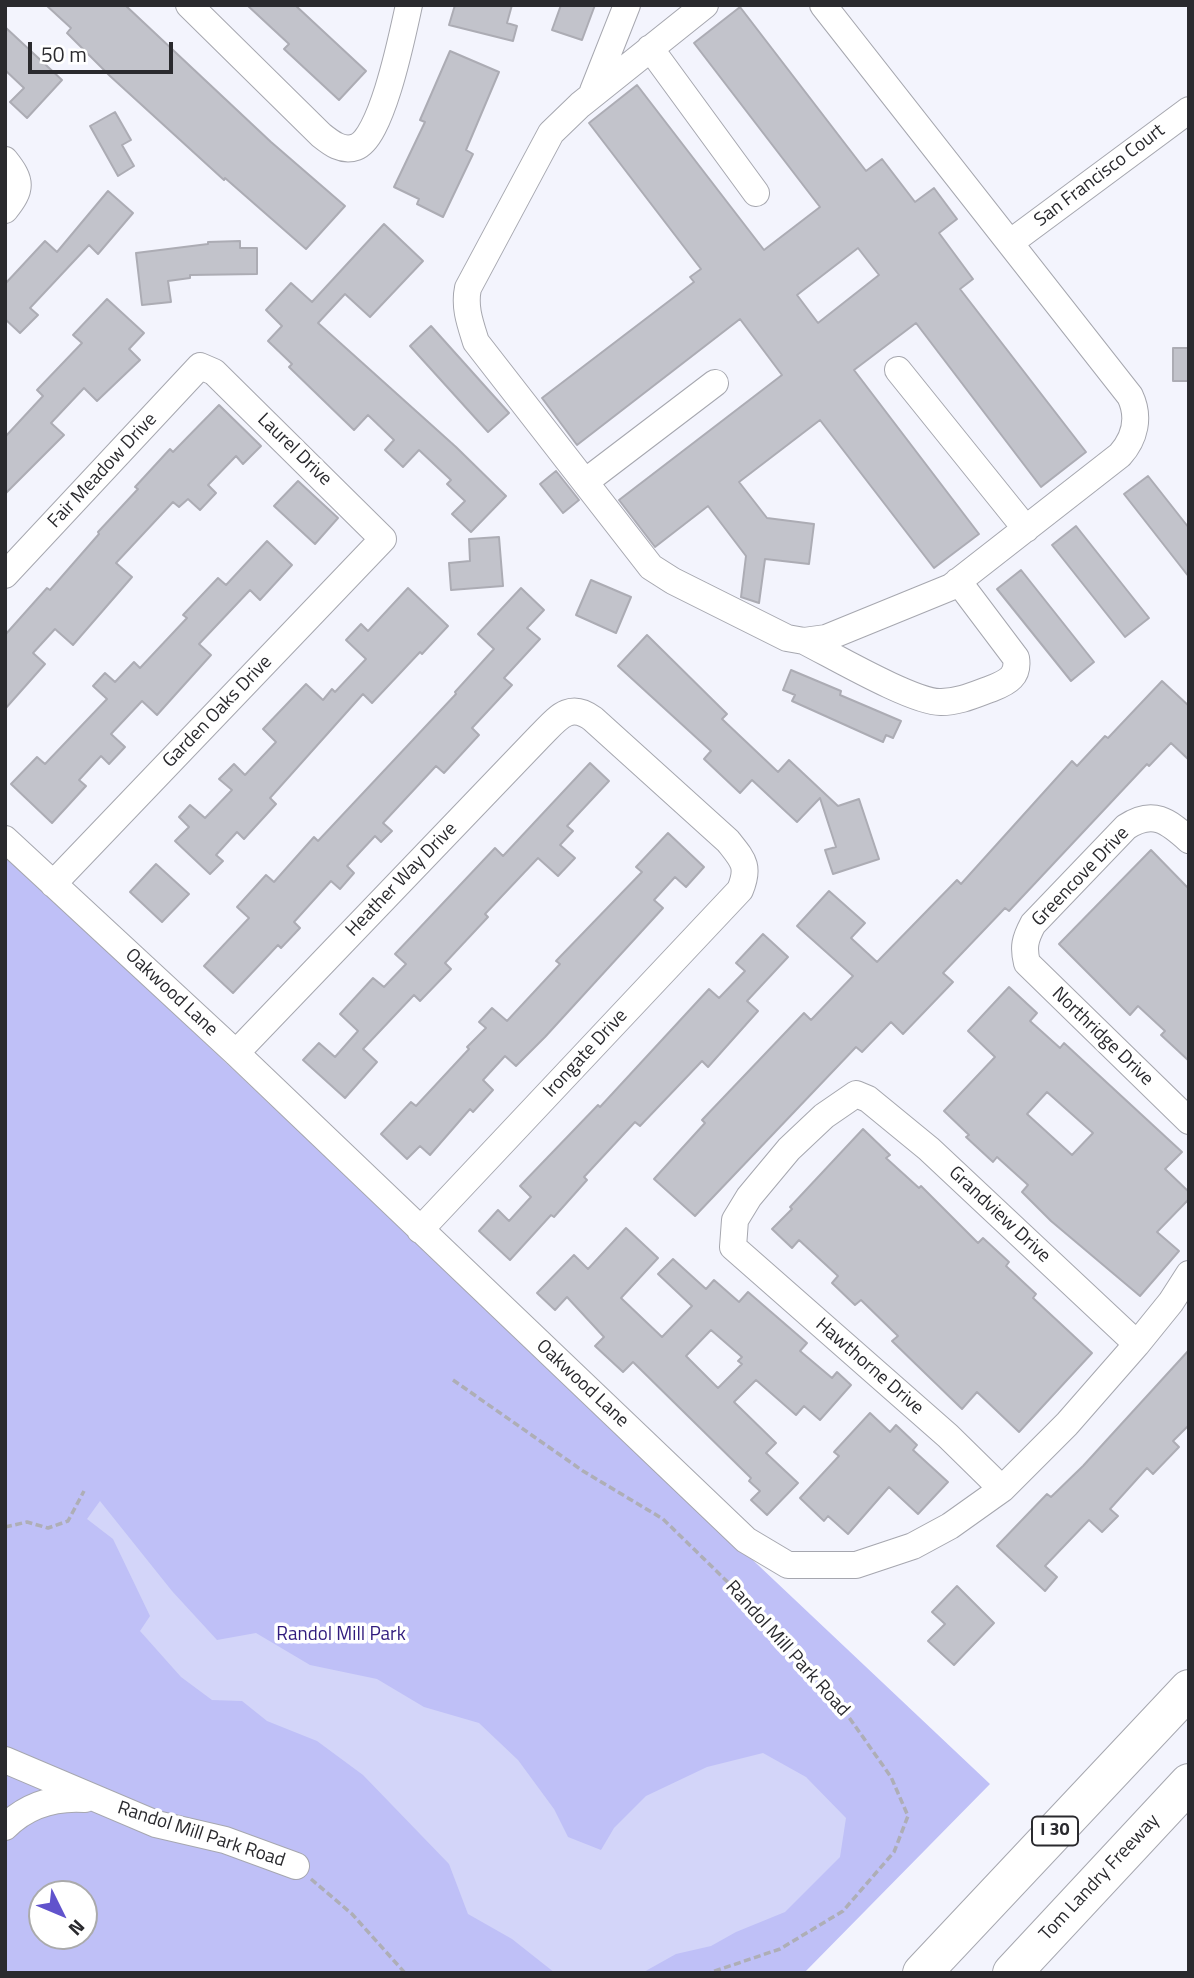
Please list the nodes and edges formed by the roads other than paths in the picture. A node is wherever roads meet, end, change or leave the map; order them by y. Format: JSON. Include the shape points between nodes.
{"nodes":[{"id":1,"x":189,"y":5,"type":"edge"},
{"id":2,"x":409,"y":5,"type":"edge"},
{"id":3,"x":627,"y":5,"type":"edge"},
{"id":4,"x":705,"y":5,"type":"edge"},
{"id":5,"x":823,"y":5,"type":"edge"},
{"id":6,"x":650,"y":48,"type":"junction"},
{"id":7,"x":592,"y":95,"type":"junction"},
{"id":8,"x":1189,"y":110,"type":"edge"},
{"id":9,"x":5,"y":160,"type":"edge"},
{"id":10,"x":756,"y":193,"type":"dead end"},
{"id":11,"x":5,"y":210,"type":"edge"},
{"id":12,"x":1011,"y":242,"type":"junction"},
{"id":13,"x":200,"y":366,"type":"joint"},
{"id":14,"x":898,"y":370,"type":"dead end"},
{"id":15,"x":715,"y":383,"type":"dead end"},
{"id":16,"x":585,"y":482,"type":"junction"},
{"id":17,"x":1026,"y":529,"type":"junction"},
{"id":18,"x":383,"y":539,"type":"joint"},
{"id":19,"x":5,"y":575,"type":"edge"},
{"id":20,"x":958,"y":581,"type":"junction"},
{"id":21,"x":804,"y":641,"type":"junction"},
{"id":22,"x":5,"y":839,"type":"edge"},
{"id":23,"x":1189,"y":840,"type":"edge"},
{"id":24,"x":747,"y":874,"type":"joint"},
{"id":25,"x":53,"y":884,"type":"junction"},
{"id":26,"x":1024,"y":948,"type":"joint"},
{"id":27,"x":236,"y":1053,"type":"junction"},
{"id":28,"x":856,"y":1094,"type":"joint"},
{"id":29,"x":1189,"y":1121,"type":"edge"},
{"id":30,"x":420,"y":1230,"type":"junction"},
{"id":31,"x":1189,"y":1274,"type":"edge"},
{"id":32,"x":1137,"y":1344,"type":"junction"},
{"id":33,"x":1002,"y":1489,"type":"junction"},
{"id":34,"x":1189,"y":1689,"type":"edge"},
{"id":35,"x":5,"y":1760,"type":"edge"},
{"id":36,"x":1189,"y":1783,"type":"edge"},
{"id":37,"x":94,"y":1799,"type":"junction"},
{"id":38,"x":5,"y":1827,"type":"edge"},
{"id":39,"x":296,"y":1866,"type":"road end"},
{"id":40,"x":922,"y":1973,"type":"edge"},
{"id":41,"x":1012,"y":1973,"type":"edge"}],
"edges":[{"from":1,"to":2,"type":"street","via":[[321,135],[341,149],[361,144],[379,116]]},
{"from":3,"to":7,"type":"street"},
{"from":4,"to":6,"type":"street"},
{"from":5,"to":12,"type":"street"},
{"from":6,"to":7,"type":"street"},
{"from":6,"to":10,"type":"street"},
{"from":7,"to":16,"type":"street","via":[[551,132],[466,299],[476,342]]},
{"from":8,"to":12,"type":"street","name":"San Francisco Court"},
{"from":9,"to":11,"type":"street","via":[[19,186]]},
{"from":12,"to":17,"type":"street","via":[[1130,396],[1136,415],[1132,436],[1120,455]]},
{"from":13,"to":18,"type":"street","name":"Laurel Drive","via":[[214,372]]},
{"from":13,"to":19,"type":"street","name":"Fair Meadow Drive"},
{"from":14,"to":17,"type":"street"},
{"from":15,"to":16,"type":"street"},
{"from":16,"to":21,"type":"street","via":[[651,567],[788,638]]},
{"from":17,"to":20,"type":"street"},
{"from":18,"to":25,"type":"street","name":"Garden Oaks Drive"},
{"from":20,"to":21,"type":"street","via":[[826,638]]},
{"from":20,"to":21,"type":"street","via":[[1016,658],[1014,675],[1007,682],[964,699],[930,701]]},
{"from":22,"to":25,"type":"street","name":"Oakwood Lane"},
{"from":23,"to":26,"type":"street","name":"Greencove Drive","via":[[1162,820],[1136,820],[1034,924]]},
{"from":24,"to":27,"type":"street","name":"Heather Way Drive","via":[[728,841],[593,719],[571,711],[540,736]]},
{"from":24,"to":30,"type":"street","name":"Irongate Drive","via":[[733,898]]},
{"from":25,"to":27,"type":"street","name":"Oakwood Lane"},
{"from":26,"to":29,"type":"street","name":"Northridge Drive","via":[[1027,963]]},
{"from":27,"to":30,"type":"street","name":"Oakwood Lane"},
{"from":28,"to":32,"type":"street","name":"Grandview Drive","via":[[869,1099],[929,1149]]},
{"from":28,"to":33,"type":"street","name":"Hawthorne Drive","via":[[789,1149],[749,1197],[735,1220],[733,1247]]},
{"from":30,"to":33,"type":"street","name":"Oakwood Lane","via":[[746,1540],[788,1565],[856,1565],[883,1558],[950,1526]]},
{"from":31,"to":32,"type":"street","name":"Oakwood Lane"},
{"from":32,"to":33,"type":"street","name":"Oakwood Lane","via":[[1068,1424]]},
{"from":34,"to":40,"type":"highway","number":"I 30"},
{"from":35,"to":37,"type":"street","name":"Randol Mill Park Road"},
{"from":36,"to":41,"type":"highway","name":"Tom Landry Freeway"},
{"from":37,"to":38,"type":"street","via":[[66,1797],[39,1804]]},
{"from":37,"to":39,"type":"street","name":"Randol Mill Park Road","via":[[156,1824],[225,1840]]}]}
